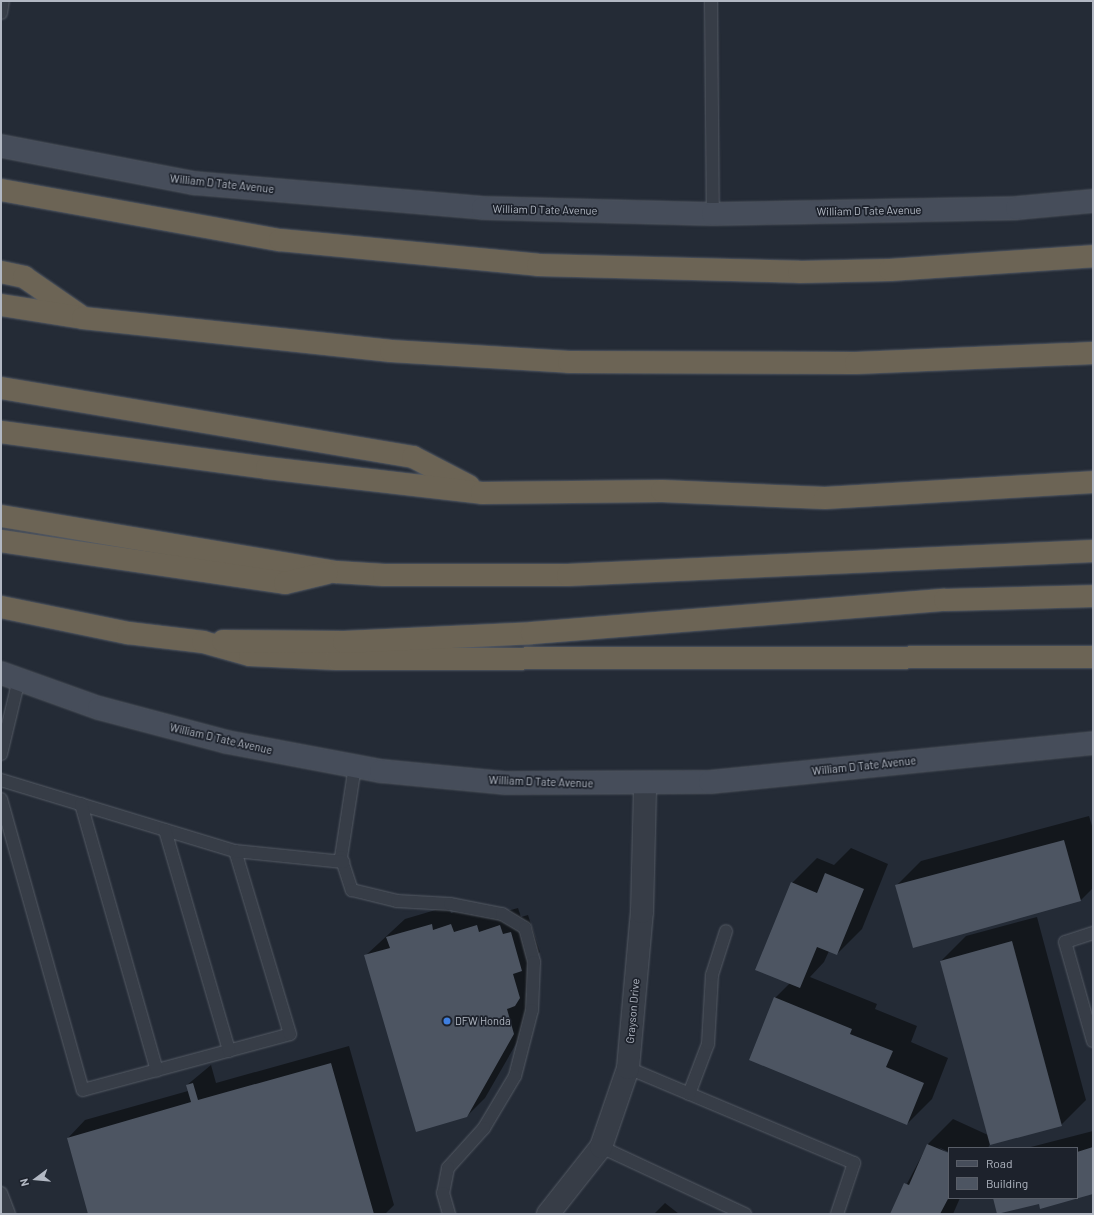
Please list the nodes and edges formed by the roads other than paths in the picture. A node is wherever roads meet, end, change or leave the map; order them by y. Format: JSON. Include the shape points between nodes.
{"nodes":[{"id":1,"x":3,"y":1,"type":"edge"},
{"id":2,"x":711,"y":1,"type":"edge"},
{"id":3,"x":1,"y":13,"type":"edge"},
{"id":4,"x":1,"y":146,"type":"edge"},
{"id":5,"x":1,"y":190,"type":"edge"},
{"id":6,"x":1093,"y":201,"type":"edge"},
{"id":7,"x":713,"y":214,"type":"junction"},
{"id":8,"x":1093,"y":256,"type":"edge"},
{"id":9,"x":1,"y":272,"type":"edge"},
{"id":10,"x":1,"y":305,"type":"edge"},
{"id":11,"x":83,"y":318,"type":"junction"},
{"id":12,"x":1093,"y":353,"type":"edge"},
{"id":13,"x":1,"y":388,"type":"edge"},
{"id":14,"x":1,"y":432,"type":"edge"},
{"id":15,"x":1093,"y":482,"type":"edge"},
{"id":16,"x":482,"y":492,"type":"junction"},
{"id":17,"x":1,"y":516,"type":"edge"},
{"id":18,"x":1,"y":541,"type":"edge"},
{"id":19,"x":1093,"y":551,"type":"edge"},
{"id":20,"x":336,"y":572,"type":"junction"},
{"id":21,"x":1093,"y":596,"type":"edge"},
{"id":22,"x":1,"y":607,"type":"edge"},
{"id":23,"x":204,"y":642,"type":"junction"},
{"id":24,"x":1093,"y":657,"type":"edge"},
{"id":25,"x":10,"y":676,"type":"edge"},
{"id":26,"x":1093,"y":743,"type":"edge"},
{"id":27,"x":1,"y":754,"type":"edge"},
{"id":28,"x":355,"y":766,"type":"junction"},
{"id":29,"x":1,"y":780,"type":"edge"},
{"id":30,"x":645,"y":785,"type":"junction"},
{"id":31,"x":1,"y":799,"type":"edge"},
{"id":32,"x":81,"y":804,"type":"junction"},
{"id":33,"x":165,"y":830,"type":"junction"},
{"id":34,"x":235,"y":851,"type":"junction"},
{"id":35,"x":343,"y":862,"type":"junction"},
{"id":36,"x":726,"y":932,"type":"dead end"},
{"id":37,"x":1093,"y":933,"type":"edge"},
{"id":38,"x":1093,"y":1041,"type":"edge"},
{"id":39,"x":229,"y":1051,"type":"junction"},
{"id":40,"x":628,"y":1068,"type":"junction"},
{"id":41,"x":156,"y":1070,"type":"junction"},
{"id":42,"x":689,"y":1094,"type":"junction"},
{"id":43,"x":601,"y":1148,"type":"junction"},
{"id":44,"x":1,"y":1193,"type":"edge"},
{"id":45,"x":6,"y":1212,"type":"edge"},
{"id":46,"x":449,"y":1214,"type":"edge"},
{"id":47,"x":548,"y":1214,"type":"edge"},
{"id":48,"x":746,"y":1214,"type":"edge"},
{"id":49,"x":837,"y":1214,"type":"edge"}],
"edges":[{"from":1,"to":3,"type":"lane"},
{"from":2,"to":7,"type":"lane"},
{"from":4,"to":7,"type":"main road","name":"William D Tate Avenue","via":[[193,183],[483,208]]},
{"from":5,"to":8,"type":"highway","via":[[280,240],[522,264],[799,272],[897,270]]},
{"from":6,"to":7,"type":"main road","name":"William D Tate Avenue","via":[[1017,208]]},
{"from":9,"to":11,"type":"highway","via":[[24,277]]},
{"from":10,"to":11,"type":"highway"},
{"from":11,"to":12,"type":"highway","via":[[391,351],[569,362],[856,363]]},
{"from":13,"to":16,"type":"highway","via":[[413,457]]},
{"from":14,"to":16,"type":"highway","via":[[267,468]]},
{"from":15,"to":16,"type":"highway","via":[[825,498],[662,492]]},
{"from":17,"to":20,"type":"highway"},
{"from":18,"to":20,"type":"highway","via":[[285,583]]},
{"from":19,"to":20,"type":"highway","via":[[568,576]]},
{"from":21,"to":23,"type":"highway","via":[[945,600],[532,633],[344,642],[258,639]]},
{"from":22,"to":23,"type":"highway","via":[[128,633]]},
{"from":23,"to":24,"type":"highway","via":[[250,654],[337,659]]},
{"from":25,"to":27,"type":"lane"},
{"from":25,"to":28,"type":"main road","name":"William D Tate Avenue","via":[[99,708],[227,742]]},
{"from":26,"to":30,"type":"main road","name":"William D Tate Avenue","via":[[710,782]]},
{"from":28,"to":30,"type":"main road","name":"William D Tate Avenue","via":[[506,783]]},
{"from":28,"to":35,"type":"lane"},
{"from":29,"to":32,"type":"lane"},
{"from":30,"to":40,"type":"street","name":"Grayson Drive","via":[[642,912]]},
{"from":31,"to":41,"type":"lane","via":[[84,1090]]},
{"from":32,"to":33,"type":"lane"},
{"from":32,"to":41,"type":"lane"},
{"from":33,"to":34,"type":"lane"},
{"from":33,"to":39,"type":"lane"},
{"from":34,"to":35,"type":"lane"},
{"from":34,"to":39,"type":"lane","via":[[290,1034]]},
{"from":35,"to":46,"type":"lane","via":[[352,890],[396,901],[450,904],[502,914],[525,928],[534,962],[532,1010],[515,1076],[484,1128],[448,1168],[444,1193]]},
{"from":36,"to":42,"type":"lane","via":[[712,975],[708,1044]]},
{"from":37,"to":38,"type":"lane","via":[[1065,942]]},
{"from":39,"to":41,"type":"lane"},
{"from":40,"to":42,"type":"lane"},
{"from":40,"to":43,"type":"street","name":"Grayson Drive"},
{"from":42,"to":49,"type":"lane","via":[[854,1163]]},
{"from":43,"to":47,"type":"street","name":"Grayson Drive"},
{"from":43,"to":48,"type":"lane"},
{"from":44,"to":45,"type":"lane"}]}
